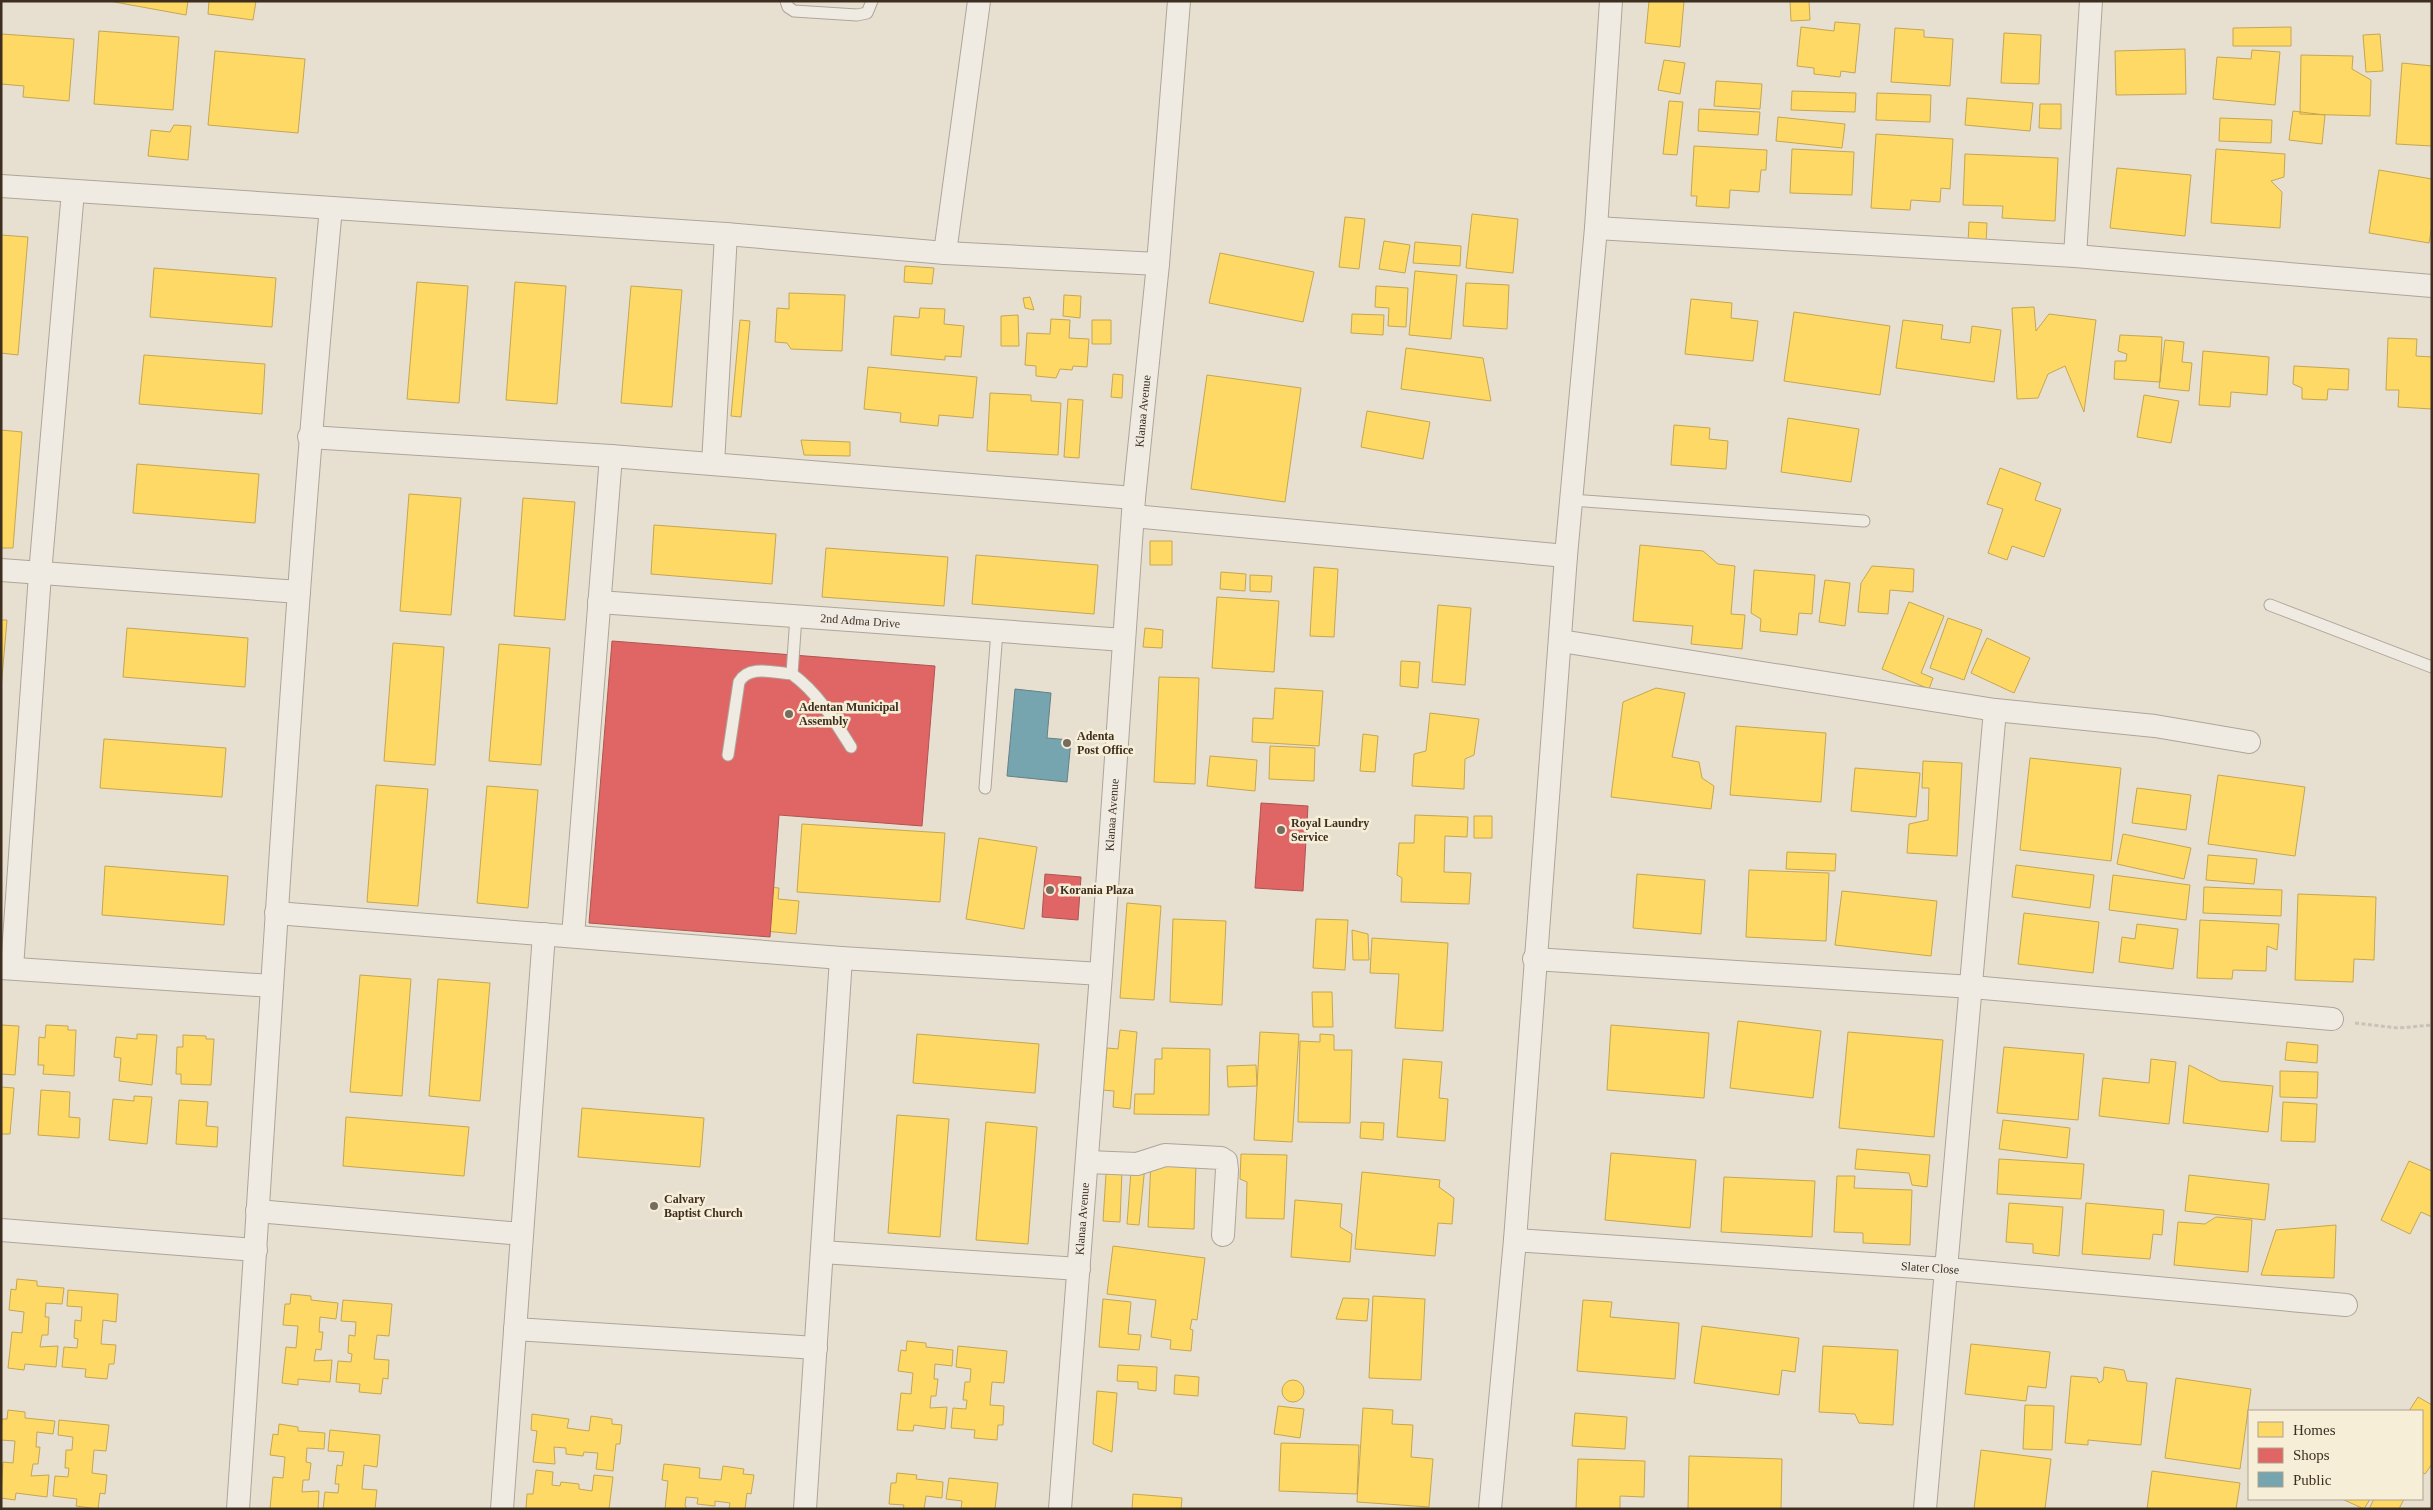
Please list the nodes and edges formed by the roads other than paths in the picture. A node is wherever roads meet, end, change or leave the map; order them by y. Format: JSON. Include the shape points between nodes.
{"nodes":[{"id":1,"x":786,"y":1,"type":"edge"},
{"id":2,"x":872,"y":1,"type":"edge"},
{"id":3,"x":979,"y":1,"type":"edge"},
{"id":4,"x":1179,"y":1,"type":"edge"},
{"id":5,"x":1610,"y":1,"type":"edge"},
{"id":6,"x":2091,"y":1,"type":"edge"},
{"id":7,"x":1,"y":186,"type":"edge"},
{"id":8,"x":73,"y":191,"type":"junction"},
{"id":9,"x":331,"y":208,"type":"junction"},
{"id":10,"x":1596,"y":228,"type":"junction"},
{"id":11,"x":726,"y":234,"type":"junction"},
{"id":12,"x":945,"y":252,"type":"junction"},
{"id":13,"x":2075,"y":256,"type":"junction"},
{"id":14,"x":1158,"y":264,"type":"junction"},
{"id":15,"x":2432,"y":286,"type":"edge"},
{"id":16,"x":309,"y":437,"type":"junction"},
{"id":17,"x":611,"y":456,"type":"junction"},
{"id":18,"x":713,"y":464,"type":"junction"},
{"id":19,"x":1571,"y":500,"type":"junction"},
{"id":20,"x":1134,"y":507,"type":"junction"},
{"id":21,"x":1864,"y":521,"type":"dead end"},
{"id":22,"x":1566,"y":556,"type":"junction"},
{"id":23,"x":1,"y":570,"type":"edge"},
{"id":24,"x":40,"y":574,"type":"junction"},
{"id":25,"x":299,"y":592,"type":"junction"},
{"id":26,"x":599,"y":602,"type":"junction"},
{"id":27,"x":2270,"y":605,"type":"dead end"},
{"id":28,"x":796,"y":616,"type":"junction"},
{"id":29,"x":998,"y":631,"type":"junction"},
{"id":30,"x":1124,"y":640,"type":"junction"},
{"id":31,"x":1561,"y":641,"type":"junction"},
{"id":32,"x":2432,"y":667,"type":"edge"},
{"id":33,"x":792,"y":674,"type":"junction"},
{"id":34,"x":1995,"y":710,"type":"junction"},
{"id":35,"x":2250,"y":742,"type":"dead end"},
{"id":36,"x":851,"y":747,"type":"dead end"},
{"id":37,"x":728,"y":755,"type":"dead end"},
{"id":38,"x":985,"y":788,"type":"dead end"},
{"id":39,"x":276,"y":913,"type":"junction"},
{"id":40,"x":544,"y":934,"type":"junction"},
{"id":41,"x":573,"y":936,"type":"junction"},
{"id":42,"x":841,"y":958,"type":"junction"},
{"id":43,"x":1534,"y":959,"type":"junction"},
{"id":44,"x":6,"y":968,"type":"edge"},
{"id":45,"x":1101,"y":974,"type":"junction"},
{"id":46,"x":272,"y":986,"type":"junction"},
{"id":47,"x":1972,"y":987,"type":"junction"},
{"id":48,"x":2332,"y":1019,"type":"road end"},
{"id":49,"x":1087,"y":1162,"type":"junction"},
{"id":50,"x":257,"y":1211,"type":"junction"},
{"id":51,"x":1,"y":1230,"type":"edge"},
{"id":52,"x":522,"y":1234,"type":"junction"},
{"id":53,"x":1223,"y":1235,"type":"dead end"},
{"id":54,"x":1515,"y":1240,"type":"junction"},
{"id":55,"x":256,"y":1250,"type":"junction"},
{"id":56,"x":822,"y":1252,"type":"junction"},
{"id":57,"x":1079,"y":1268,"type":"junction"},
{"id":58,"x":1947,"y":1269,"type":"junction"},
{"id":59,"x":2346,"y":1305,"type":"dead end"},
{"id":60,"x":515,"y":1329,"type":"junction"},
{"id":61,"x":816,"y":1348,"type":"junction"},
{"id":62,"x":238,"y":1509,"type":"edge"},
{"id":63,"x":502,"y":1509,"type":"edge"},
{"id":64,"x":805,"y":1509,"type":"edge"},
{"id":65,"x":1060,"y":1509,"type":"edge"},
{"id":66,"x":1490,"y":1509,"type":"edge"},
{"id":67,"x":1925,"y":1509,"type":"edge"}],
"edges":[{"from":1,"to":2,"type":"lane","via":[[794,11],[857,15],[867,13]]},
{"from":3,"to":12,"type":"street"},
{"from":4,"to":14,"type":"street","name":"Klanaa Avenue"},
{"from":5,"to":10,"type":"street"},
{"from":6,"to":13,"type":"street"},
{"from":7,"to":8,"type":"street"},
{"from":8,"to":9,"type":"street"},
{"from":8,"to":24,"type":"street"},
{"from":9,"to":11,"type":"street"},
{"from":9,"to":16,"type":"street"},
{"from":10,"to":13,"type":"street"},
{"from":10,"to":19,"type":"street"},
{"from":11,"to":12,"type":"street"},
{"from":11,"to":18,"type":"street"},
{"from":12,"to":14,"type":"street"},
{"from":13,"to":15,"type":"street"},
{"from":14,"to":20,"type":"street","name":"Klanaa Avenue"},
{"from":16,"to":17,"type":"street"},
{"from":16,"to":25,"type":"street"},
{"from":17,"to":18,"type":"street"},
{"from":17,"to":26,"type":"street"},
{"from":18,"to":20,"type":"street"},
{"from":19,"to":21,"type":"lane"},
{"from":19,"to":22,"type":"street"},
{"from":20,"to":22,"type":"street"},
{"from":20,"to":30,"type":"street","name":"Klanaa Avenue"},
{"from":22,"to":31,"type":"street"},
{"from":23,"to":24,"type":"street"},
{"from":24,"to":25,"type":"street"},
{"from":24,"to":44,"type":"street"},
{"from":25,"to":39,"type":"street"},
{"from":26,"to":28,"type":"street","name":"2nd Adma Drive"},
{"from":26,"to":41,"type":"street"},
{"from":27,"to":32,"type":"lane"},
{"from":28,"to":29,"type":"street","name":"2nd Adma Drive"},
{"from":28,"to":33,"type":"lane"},
{"from":29,"to":30,"type":"street","name":"2nd Adma Drive"},
{"from":29,"to":38,"type":"lane"},
{"from":30,"to":45,"type":"street","name":"Klanaa Avenue"},
{"from":31,"to":34,"type":"street"},
{"from":31,"to":43,"type":"street"},
{"from":33,"to":36,"type":"lane","via":[[827,710]]},
{"from":33,"to":37,"type":"lane","via":[[751,671],[744,674]]},
{"from":34,"to":35,"type":"street","via":[[2155,726]]},
{"from":34,"to":47,"type":"street"},
{"from":39,"to":40,"type":"street"},
{"from":39,"to":46,"type":"street"},
{"from":40,"to":41,"type":"street"},
{"from":40,"to":52,"type":"street"},
{"from":41,"to":42,"type":"street"},
{"from":42,"to":45,"type":"street"},
{"from":42,"to":56,"type":"street"},
{"from":43,"to":47,"type":"street"},
{"from":43,"to":54,"type":"street"},
{"from":44,"to":46,"type":"street"},
{"from":45,"to":49,"type":"street","name":"Klanaa Avenue"},
{"from":46,"to":50,"type":"street"},
{"from":47,"to":48,"type":"street"},
{"from":47,"to":58,"type":"street"},
{"from":49,"to":53,"type":"street","via":[[1137,1164],[1165,1154],[1221,1158],[1226,1161],[1227,1170]]},
{"from":49,"to":57,"type":"street","name":"Klanaa Avenue"},
{"from":50,"to":52,"type":"street"},
{"from":50,"to":55,"type":"street"},
{"from":51,"to":55,"type":"street"},
{"from":52,"to":60,"type":"street"},
{"from":54,"to":58,"type":"street","name":"Slater Close"},
{"from":54,"to":66,"type":"street"},
{"from":55,"to":62,"type":"street"},
{"from":56,"to":57,"type":"street"},
{"from":56,"to":61,"type":"street"},
{"from":57,"to":65,"type":"street","name":"Klanaa Avenue"},
{"from":58,"to":59,"type":"street","name":"Slater Close"},
{"from":58,"to":67,"type":"street"},
{"from":60,"to":61,"type":"street"},
{"from":60,"to":63,"type":"street"},
{"from":61,"to":64,"type":"street"}]}
